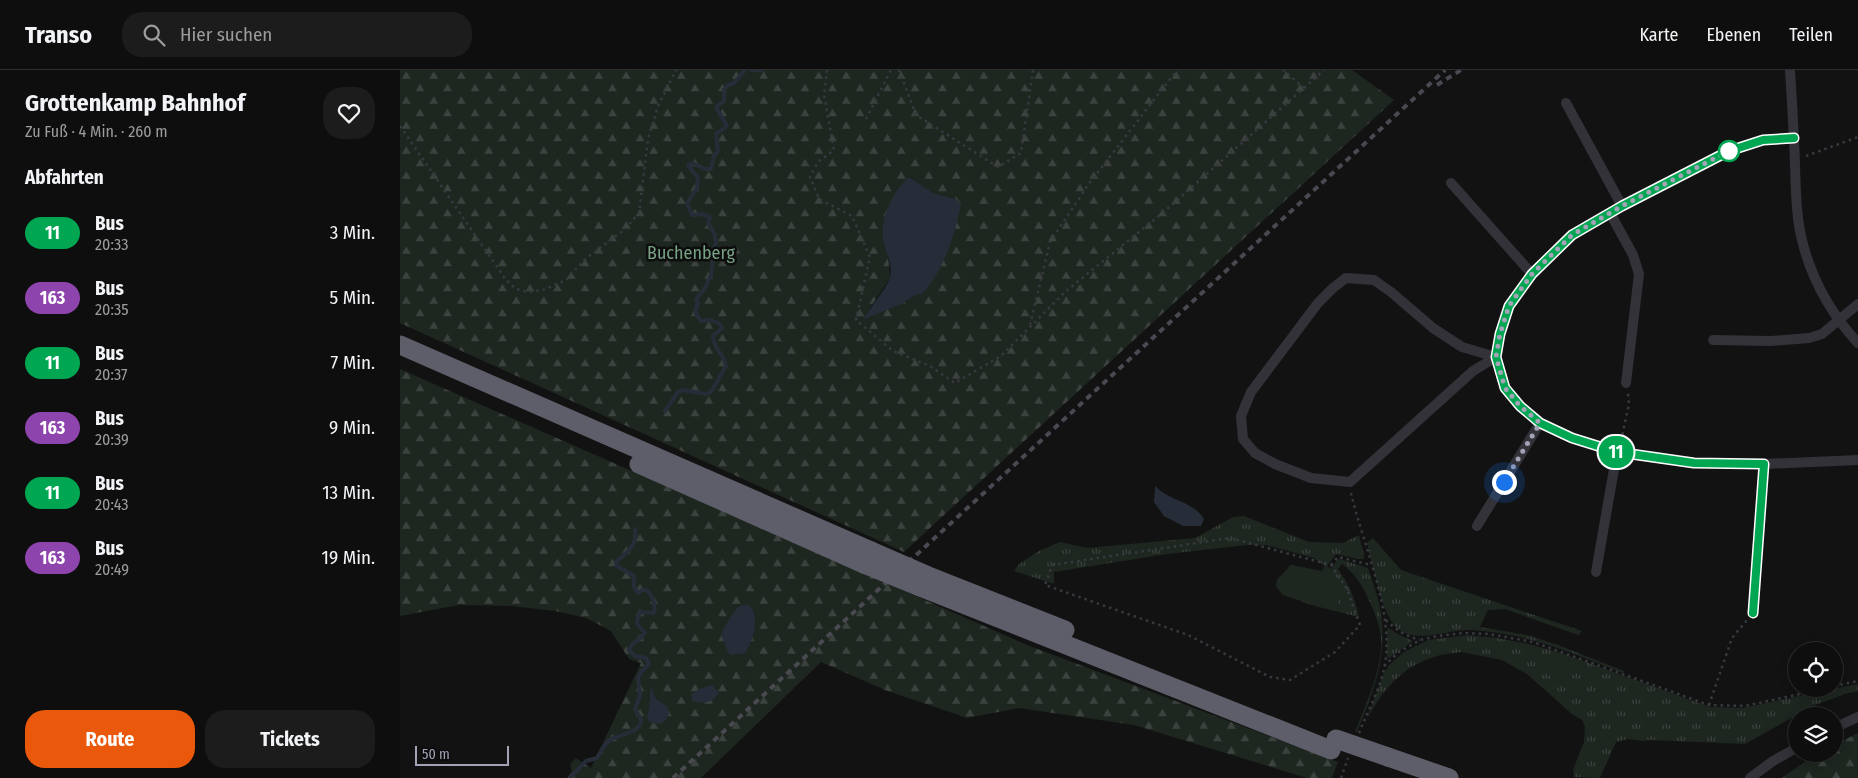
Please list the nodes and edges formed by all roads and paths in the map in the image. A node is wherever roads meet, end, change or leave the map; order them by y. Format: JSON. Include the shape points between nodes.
{"nodes":[{"id":1,"x":676,"y":70,"type":"edge"},
{"id":2,"x":827,"y":70,"type":"edge"},
{"id":3,"x":890,"y":70,"type":"edge"},
{"id":4,"x":899,"y":70,"type":"edge"},
{"id":5,"x":1033,"y":70,"type":"edge"},
{"id":6,"x":1177,"y":70,"type":"edge"},
{"id":7,"x":1283,"y":70,"type":"edge"},
{"id":8,"x":1324,"y":70,"type":"edge"},
{"id":9,"x":1790,"y":70,"type":"edge"},
{"id":10,"x":1304,"y":88,"type":"junction"},
{"id":11,"x":1566,"y":102,"type":"dead end"},
{"id":12,"x":866,"y":119,"type":"dead end"},
{"id":13,"x":400,"y":126,"type":"edge"},
{"id":14,"x":1794,"y":138,"type":"junction"},
{"id":15,"x":1858,"y":138,"type":"edge"},
{"id":16,"x":1795,"y":159,"type":"junction"},
{"id":17,"x":1451,"y":183,"type":"dead end"},
{"id":18,"x":1622,"y":206,"type":"junction"},
{"id":19,"x":1610,"y":213,"type":"junction"},
{"id":20,"x":1532,"y":274,"type":"junction"},
{"id":21,"x":1858,"y":304,"type":"edge"},
{"id":22,"x":1838,"y":319,"type":"junction"},
{"id":23,"x":1030,"y":327,"type":"junction"},
{"id":24,"x":1714,"y":340,"type":"dead end"},
{"id":25,"x":1858,"y":343,"type":"edge"},
{"id":26,"x":400,"y":345,"type":"edge"},
{"id":27,"x":1496,"y":357,"type":"junction"},
{"id":28,"x":400,"y":358,"type":"edge"},
{"id":29,"x":1626,"y":383,"type":"joint"},
{"id":30,"x":1540,"y":423,"type":"junction"},
{"id":31,"x":1617,"y":452,"type":"junction"},
{"id":32,"x":1858,"y":460,"type":"edge"},
{"id":33,"x":1764,"y":464,"type":"junction"},
{"id":34,"x":1350,"y":482,"type":"junction"},
{"id":35,"x":1477,"y":526,"type":"dead end"},
{"id":36,"x":868,"y":558,"type":"junction"},
{"id":37,"x":1331,"y":565,"type":"junction"},
{"id":38,"x":1371,"y":565,"type":"junction"},
{"id":39,"x":1596,"y":572,"type":"dead end"},
{"id":40,"x":1753,"y":613,"type":"joint"},
{"id":41,"x":1386,"y":620,"type":"junction"},
{"id":42,"x":1420,"y":640,"type":"junction"},
{"id":43,"x":1384,"y":666,"type":"junction"},
{"id":44,"x":1858,"y":681,"type":"edge"},
{"id":45,"x":1843,"y":684,"type":"edge"},
{"id":46,"x":1788,"y":697,"type":"edge"},
{"id":47,"x":1709,"y":704,"type":"junction"},
{"id":48,"x":1858,"y":718,"type":"edge"},
{"id":49,"x":1843,"y":724,"type":"edge"},
{"id":50,"x":1359,"y":733,"type":"dead end"},
{"id":51,"x":1351,"y":751,"type":"dead end"},
{"id":52,"x":1788,"y":753,"type":"edge"},
{"id":53,"x":1385,"y":763,"type":"junction"},
{"id":54,"x":1341,"y":778,"type":"edge"},
{"id":55,"x":1411,"y":778,"type":"edge"},
{"id":56,"x":1449,"y":778,"type":"edge"},
{"id":57,"x":1750,"y":778,"type":"edge"}],
"edges":[{"from":1,"to":13,"type":"path","via":[[658,106],[648,139],[639,213],[624,230],[584,260],[566,280],[543,290],[528,292],[506,280]]},
{"from":2,"to":23,"type":"path","via":[[824,96],[834,150],[818,162],[810,177],[819,199],[852,216],[870,257],[856,320],[893,351],[930,366],[955,384],[1001,356]]},
{"from":3,"to":12,"type":"path"},
{"from":4,"to":5,"type":"path","via":[[916,115],[998,167],[1021,153]]},
{"from":6,"to":23,"type":"path","via":[[1088,185],[1050,242]]},
{"from":7,"to":10,"type":"path"},
{"from":8,"to":10,"type":"path"},
{"from":9,"to":14,"type":"street"},
{"from":10,"to":23,"type":"path","via":[[1166,210],[1065,292]]},
{"from":11,"to":18,"type":"street"},
{"from":14,"to":16,"type":"street"},
{"from":14,"to":18,"type":"street","via":[[1763,140],[1729,151]]},
{"from":15,"to":16,"type":"path"},
{"from":16,"to":22,"type":"street","via":[[1803,244],[1811,270]]},
{"from":17,"to":20,"type":"street"},
{"from":18,"to":19,"type":"street"},
{"from":19,"to":20,"type":"street","via":[[1572,235]]},
{"from":19,"to":29,"type":"street","via":[[1633,255],[1639,274]]},
{"from":20,"to":27,"type":"street","via":[[1509,306]]},
{"from":21,"to":22,"type":"street"},
{"from":22,"to":24,"type":"street","via":[[1822,334],[1809,338]]},
{"from":22,"to":25,"type":"street"},
{"from":26,"to":36,"type":"highway"},
{"from":27,"to":30,"type":"street","via":[[1505,388]]},
{"from":27,"to":34,"type":"street","via":[[1473,371]]},
{"from":27,"to":34,"type":"street","via":[[1462,347],[1374,280],[1346,278],[1332,288],[1251,392],[1241,416],[1244,439],[1255,453],[1311,478]]},
{"from":28,"to":36,"type":"highway"},
{"from":29,"to":31,"type":"path","via":[[1629,404]]},
{"from":30,"to":31,"type":"street","via":[[1572,438]]},
{"from":30,"to":35,"type":"street"},
{"from":31,"to":33,"type":"street","via":[[1694,463]]},
{"from":31,"to":39,"type":"street"},
{"from":32,"to":33,"type":"street"},
{"from":33,"to":40,"type":"street"},
{"from":34,"to":38,"type":"path"},
{"from":36,"to":53,"type":"highway","bridge":true},
{"from":37,"to":37,"type":"path","via":[[1347,589],[1360,625],[1334,652],[1290,680],[1270,677],[1188,635],[1045,585],[1052,565],[1230,538]]},
{"from":37,"to":38,"type":"path","via":[[1338,556]]},
{"from":38,"to":41,"type":"path"},
{"from":40,"to":47,"type":"path","via":[[1732,638]]},
{"from":41,"to":42,"type":"path","via":[[1406,636]]},
{"from":41,"to":43,"type":"path"},
{"from":42,"to":43,"type":"path","via":[[1399,652]]},
{"from":42,"to":47,"type":"path","via":[[1463,632],[1532,642]]},
{"from":43,"to":50,"type":"path"},
{"from":44,"to":45,"type":"path"},
{"from":46,"to":47,"type":"path","via":[[1745,706]]},
{"from":48,"to":49,"type":"street"},
{"from":51,"to":54,"type":"path"},
{"from":52,"to":57,"type":"street"},
{"from":53,"to":55,"type":"highway"},
{"from":53,"to":56,"type":"highway"}]}
